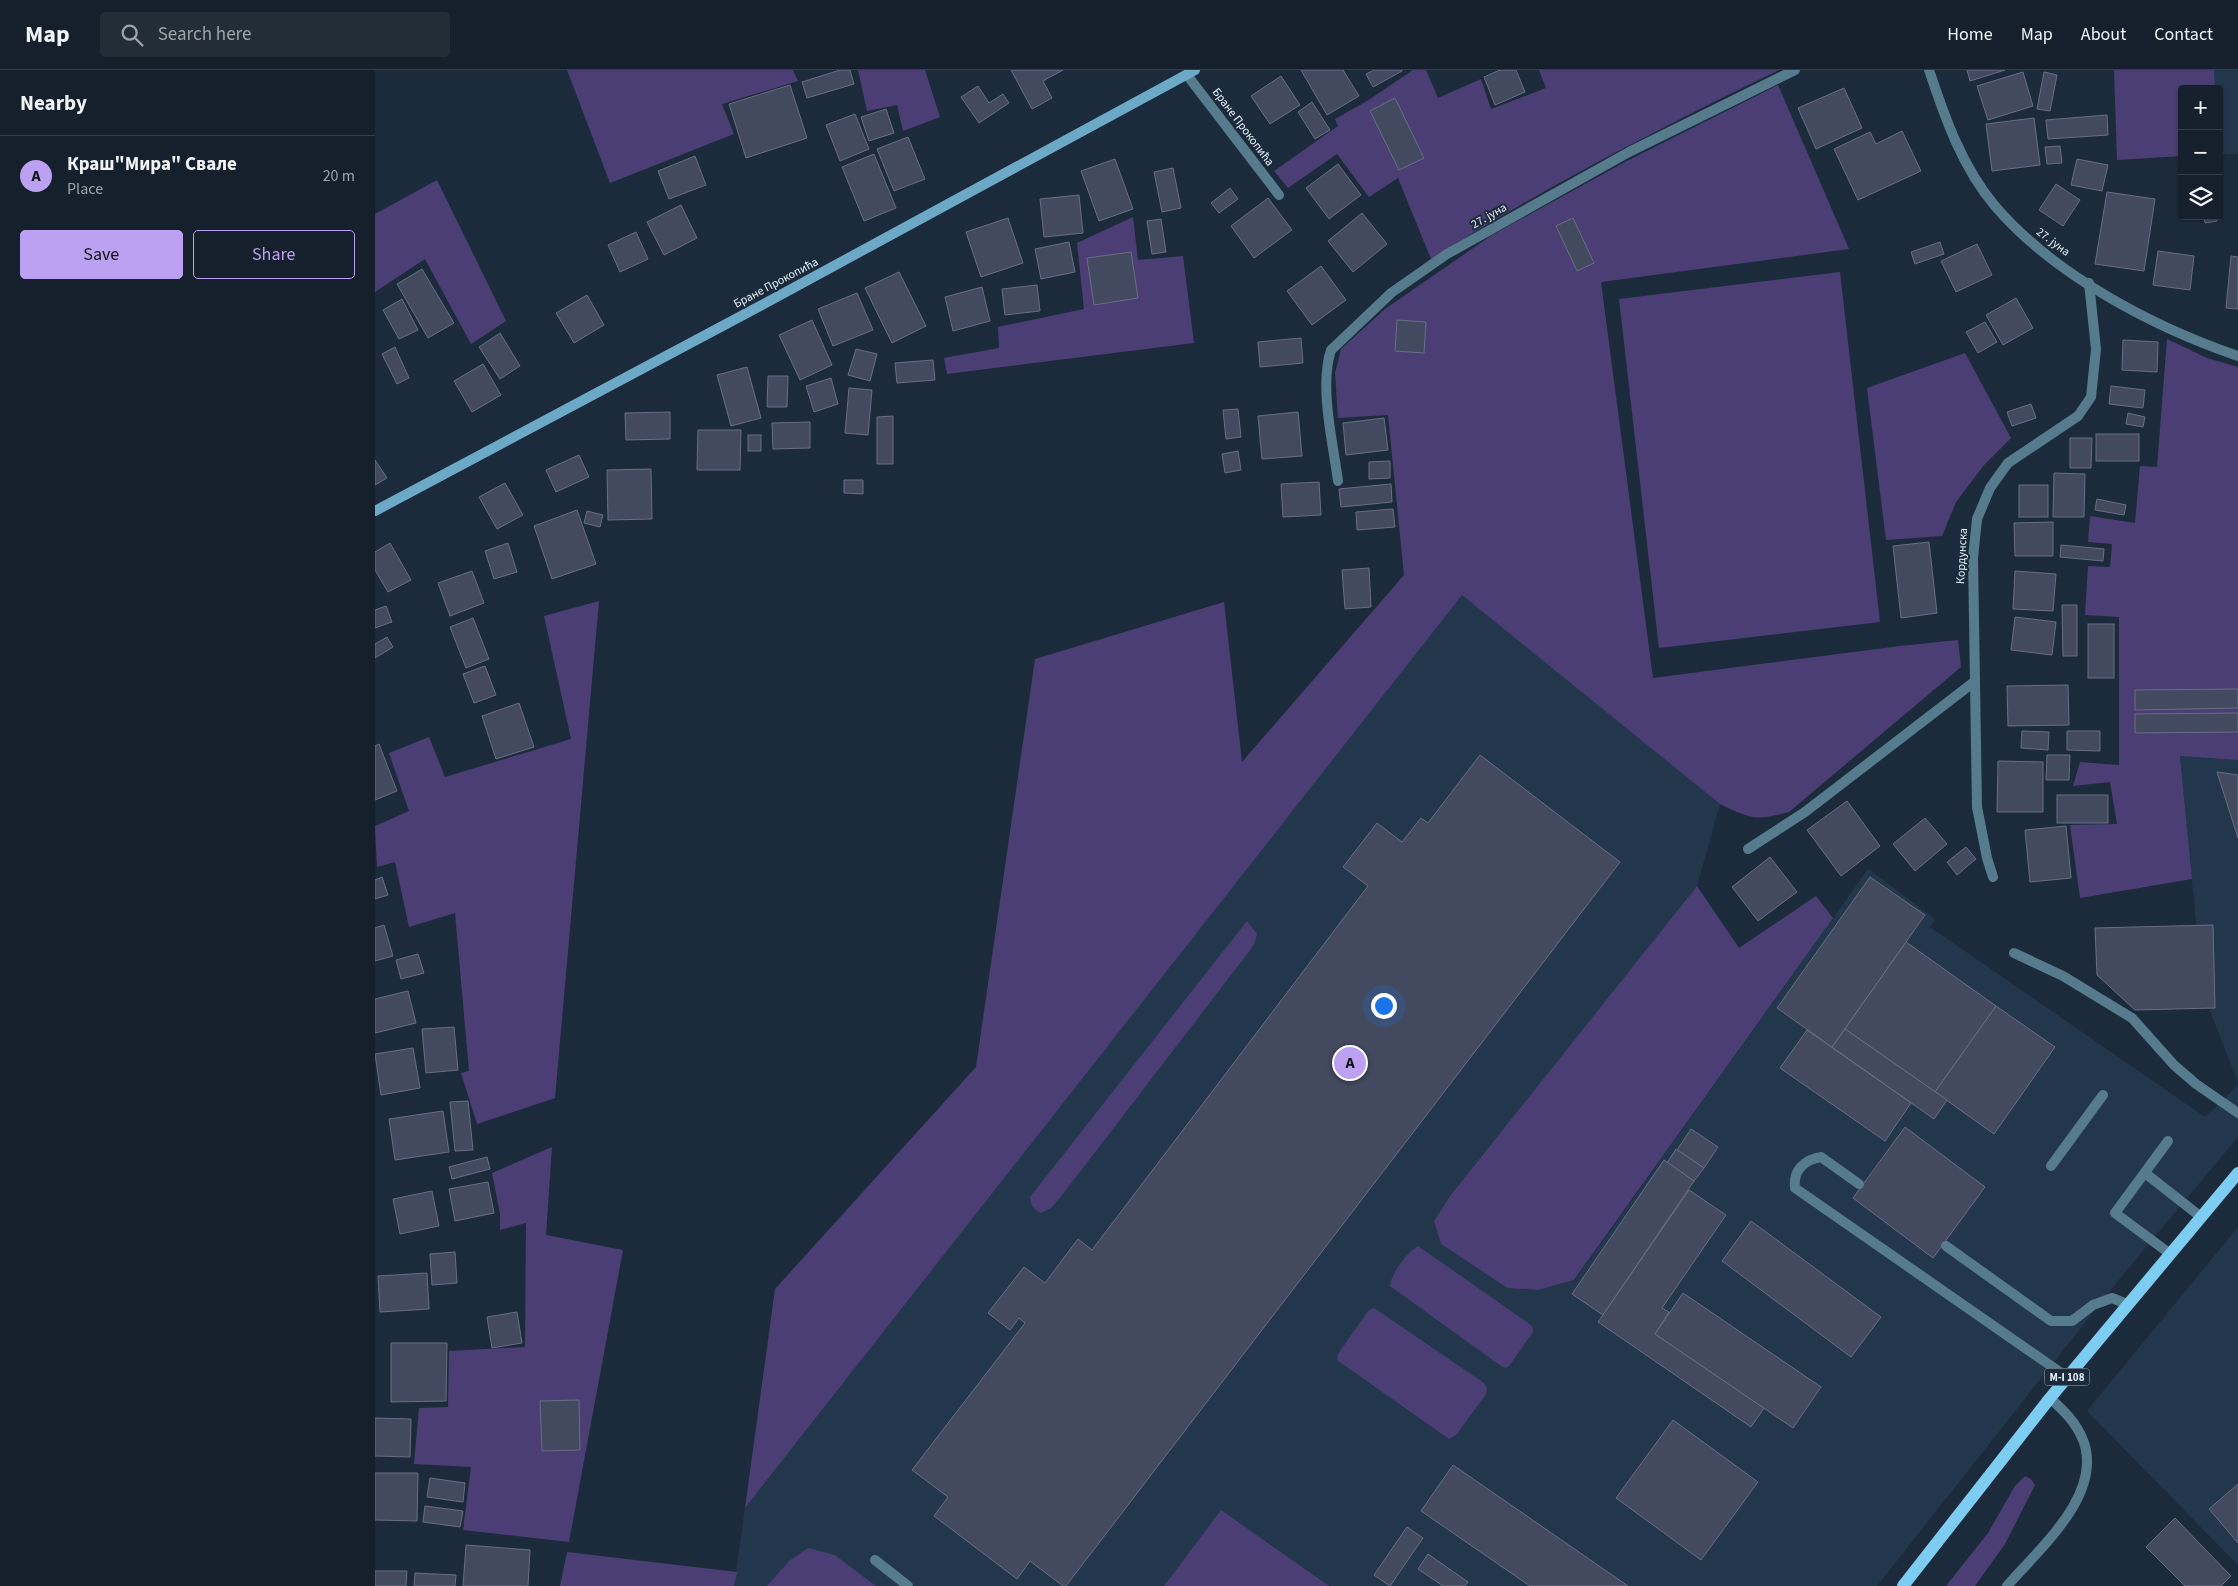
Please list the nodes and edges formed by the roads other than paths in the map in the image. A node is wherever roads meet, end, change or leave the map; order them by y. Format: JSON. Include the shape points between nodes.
{"nodes":[{"id":1,"x":1795,"y":70,"type":"edge"},
{"id":2,"x":1929,"y":70,"type":"edge"},
{"id":3,"x":1191,"y":72,"type":"edge"},
{"id":4,"x":1279,"y":195,"type":"dead end"},
{"id":5,"x":2089,"y":283,"type":"junction"},
{"id":6,"x":2238,"y":356,"type":"edge"},
{"id":7,"x":1338,"y":481,"type":"dead end"},
{"id":8,"x":375,"y":511,"type":"edge"},
{"id":9,"x":1974,"y":682,"type":"junction"},
{"id":10,"x":1747,"y":849,"type":"dead end"},
{"id":11,"x":1993,"y":878,"type":"dead end"},
{"id":12,"x":2014,"y":954,"type":"dead end"},
{"id":13,"x":2103,"y":1094,"type":"dead end"},
{"id":14,"x":2238,"y":1113,"type":"edge"},
{"id":15,"x":2168,"y":1141,"type":"dead end"},
{"id":16,"x":2051,"y":1166,"type":"dead end"},
{"id":17,"x":2145,"y":1173,"type":"junction"},
{"id":18,"x":2238,"y":1173,"type":"edge"},
{"id":19,"x":1859,"y":1184,"type":"dead end"},
{"id":20,"x":2201,"y":1217,"type":"junction"},
{"id":21,"x":1945,"y":1246,"type":"dead end"},
{"id":22,"x":2169,"y":1253,"type":"junction"},
{"id":23,"x":2127,"y":1304,"type":"junction"},
{"id":24,"x":2067,"y":1376,"type":"junction"},
{"id":25,"x":2049,"y":1398,"type":"junction"},
{"id":26,"x":875,"y":1560,"type":"dead end"},
{"id":27,"x":908,"y":1586,"type":"edge"},
{"id":28,"x":1903,"y":1586,"type":"edge"},
{"id":29,"x":2007,"y":1586,"type":"edge"}],
"edges":[{"from":1,"to":7,"type":"street","name":"27. јуна","via":[[1716,107],[1544,199],[1447,254],[1391,293],[1331,350],[1327,362],[1325,380]]},
{"from":2,"to":5,"type":"street","name":"27. јуна","via":[[1948,126],[1967,164],[1994,205],[2026,239]]},
{"from":3,"to":4,"type":"street","name":"Бране Прокопића"},
{"from":3,"to":8,"type":"street","name":"Бране Прокопића"},
{"from":5,"to":6,"type":"street","name":"27. јуна","via":[[2139,315],[2192,340]]},
{"from":5,"to":9,"type":"street","name":"Кордунска","via":[[2096,349],[2091,396],[2078,416],[2007,463],[1990,488],[1977,519],[1973,558]]},
{"from":9,"to":10,"type":"street","via":[[1805,812]]},
{"from":9,"to":11,"type":"street","name":"Кордунска","via":[[1977,807]]},
{"from":12,"to":14,"type":"street","via":[[2063,976],[2132,1018],[2174,1065]]},
{"from":13,"to":16,"type":"street"},
{"from":15,"to":17,"type":"street"},
{"from":17,"to":20,"type":"street"},
{"from":17,"to":22,"type":"street","via":[[2115,1213]]},
{"from":18,"to":20,"type":"main road","number":"M-I 108"},
{"from":19,"to":24,"type":"street","via":[[1821,1156],[1803,1163],[1795,1188]]},
{"from":20,"to":22,"type":"main road","number":"M-I 108"},
{"from":21,"to":23,"type":"street","via":[[2051,1322],[2072,1321],[2093,1305],[2112,1298]]},
{"from":22,"to":23,"type":"main road","number":"M-I 108"},
{"from":23,"to":24,"type":"main road","number":"M-I 108"},
{"from":24,"to":25,"type":"main road","number":"M-I 108"},
{"from":25,"to":28,"type":"main road","number":"M-I 108"},
{"from":25,"to":29,"type":"street","via":[[2070,1418],[2083,1440],[2087,1467],[2083,1490],[2067,1517]]},
{"from":26,"to":27,"type":"street"}]}
